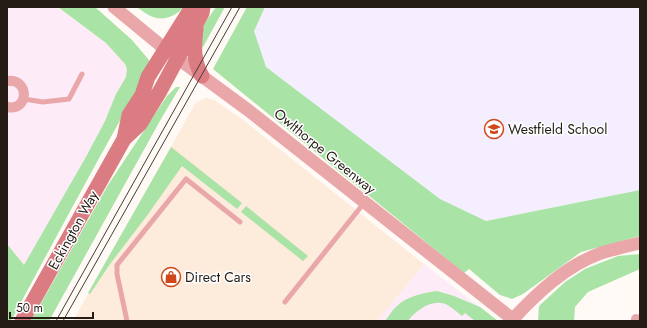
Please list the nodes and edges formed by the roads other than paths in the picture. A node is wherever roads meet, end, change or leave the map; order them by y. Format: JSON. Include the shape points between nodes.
{"nodes":[{"id":1,"x":114,"y":7,"type":"edge"},
{"id":2,"x":192,"y":7,"type":"edge"},
{"id":3,"x":203,"y":7,"type":"edge"},
{"id":4,"x":197,"y":22,"type":"junction"},
{"id":5,"x":165,"y":49,"type":"junction"},
{"id":6,"x":180,"y":64,"type":"junction"},
{"id":7,"x":82,"y":74,"type":"dead end"},
{"id":8,"x":202,"y":76,"type":"junction"},
{"id":9,"x":7,"y":81,"type":"edge"},
{"id":10,"x":142,"y":95,"type":"junction"},
{"id":11,"x":24,"y":98,"type":"junction"},
{"id":12,"x":7,"y":107,"type":"edge"},
{"id":13,"x":124,"y":139,"type":"junction"},
{"id":14,"x":364,"y":203,"type":"junction"},
{"id":15,"x":240,"y":222,"type":"dead end"},
{"id":16,"x":640,"y":243,"type":"edge"},
{"id":17,"x":285,"y":302,"type":"dead end"},
{"id":18,"x":514,"y":320,"type":"edge"},
{"id":19,"x":22,"y":321,"type":"edge"},
{"id":20,"x":127,"y":321,"type":"edge"}],
"edges":[{"from":1,"to":5,"type":"street","name":"Owlthorpe Greenway"},
{"from":2,"to":5,"type":"main road","name":"Eckington Way"},
{"from":3,"to":4,"type":"main road","name":"Eckington Way"},
{"from":4,"to":6,"type":"main road","name":"Eckington Way"},
{"from":4,"to":8,"type":"main road","via":[[194,51],[197,68]]},
{"from":5,"to":6,"type":"street","name":"Owlthorpe Greenway"},
{"from":5,"to":10,"type":"main road","name":"Eckington Way","via":[[148,77]]},
{"from":6,"to":8,"type":"street","name":"Owlthorpe Greenway"},
{"from":6,"to":10,"type":"main road","via":[[152,82]]},
{"from":6,"to":13,"type":"main road","name":"Eckington Way","via":[[140,124]]},
{"from":7,"to":11,"type":"lane","via":[[69,99],[43,102]]},
{"from":8,"to":14,"type":"street","name":"Owlthorpe Greenway"},
{"from":9,"to":11,"type":"street","via":[[14,81],[22,86]]},
{"from":10,"to":13,"type":"main road","name":"Eckington Way","via":[[129,115]]},
{"from":11,"to":12,"type":"street","via":[[19,105]]},
{"from":13,"to":19,"type":"main road","name":"Eckington Way"},
{"from":14,"to":17,"type":"lane"},
{"from":14,"to":18,"type":"street","name":"Owlthorpe Greenway"},
{"from":15,"to":20,"type":"lane","via":[[186,179],[117,265],[116,274]]},
{"from":16,"to":18,"type":"street","via":[[601,253],[566,271],[547,285]]}]}
